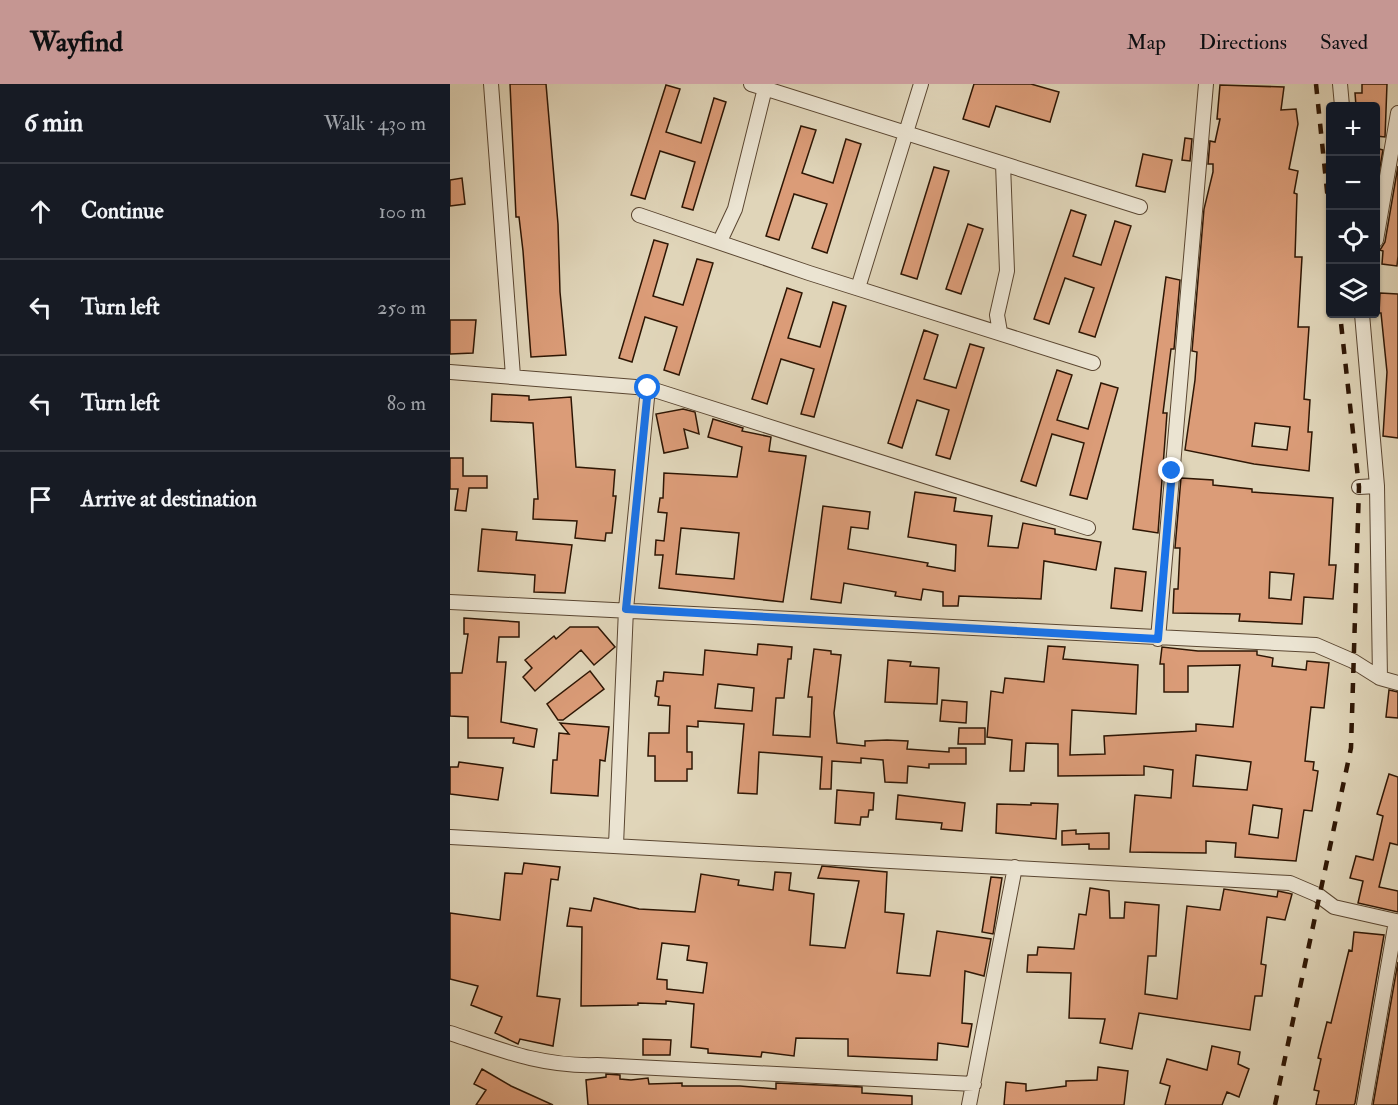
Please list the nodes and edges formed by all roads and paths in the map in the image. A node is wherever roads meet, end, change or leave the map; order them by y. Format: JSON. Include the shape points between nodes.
{"nodes":[{"id":1,"x":491,"y":84,"type":"edge"},
{"id":2,"x":751,"y":84,"type":"edge"},
{"id":3,"x":921,"y":84,"type":"edge"},
{"id":4,"x":1206,"y":84,"type":"edge"},
{"id":5,"x":1340,"y":84,"type":"edge"},
{"id":6,"x":766,"y":86,"type":"edge"},
{"id":7,"x":1342,"y":102,"type":"edge"},
{"id":8,"x":1398,"y":113,"type":"edge"},
{"id":9,"x":906,"y":133,"type":"junction"},
{"id":10,"x":1003,"y":164,"type":"junction"},
{"id":11,"x":1140,"y":207,"type":"dead end"},
{"id":12,"x":639,"y":215,"type":"dead end"},
{"id":13,"x":1380,"y":217,"type":"edge"},
{"id":14,"x":720,"y":241,"type":"junction"},
{"id":15,"x":858,"y":288,"type":"junction"},
{"id":16,"x":1363,"y":318,"type":"edge"},
{"id":17,"x":1000,"y":332,"type":"junction"},
{"id":18,"x":1093,"y":363,"type":"dead end"},
{"id":19,"x":450,"y":372,"type":"edge"},
{"id":20,"x":513,"y":376,"type":"junction"},
{"id":21,"x":648,"y":388,"type":"junction"},
{"id":22,"x":1377,"y":486,"type":"junction"},
{"id":23,"x":1359,"y":487,"type":"dead end"},
{"id":24,"x":1088,"y":528,"type":"dead end"},
{"id":25,"x":450,"y":602,"type":"edge"},
{"id":26,"x":626,"y":609,"type":"junction"},
{"id":27,"x":1158,"y":639,"type":"junction"},
{"id":28,"x":1380,"y":678,"type":"junction"},
{"id":29,"x":1398,"y":683,"type":"edge"},
{"id":30,"x":450,"y":837,"type":"edge"},
{"id":31,"x":616,"y":844,"type":"junction"},
{"id":32,"x":1015,"y":867,"type":"junction"},
{"id":33,"x":1397,"y":921,"type":"edge"},
{"id":34,"x":450,"y":1033,"type":"edge"},
{"id":35,"x":974,"y":1084,"type":"junction"},
{"id":36,"x":969,"y":1105,"type":"edge"},
{"id":37,"x":1364,"y":1105,"type":"edge"}],
"edges":[{"from":1,"to":20,"type":"street"},
{"from":2,"to":6,"type":"street"},
{"from":3,"to":9,"type":"street"},
{"from":4,"to":27,"type":"street"},
{"from":5,"to":7,"type":"street"},
{"from":6,"to":9,"type":"street"},
{"from":6,"to":14,"type":"street","via":[[735,209]]},
{"from":8,"to":13,"type":"street"},
{"from":9,"to":10,"type":"street"},
{"from":9,"to":15,"type":"street"},
{"from":10,"to":11,"type":"street"},
{"from":10,"to":17,"type":"street","via":[[1007,271],[997,315]]},
{"from":12,"to":14,"type":"street"},
{"from":14,"to":15,"type":"street"},
{"from":15,"to":17,"type":"street"},
{"from":16,"to":22,"type":"street"},
{"from":17,"to":18,"type":"street"},
{"from":19,"to":20,"type":"street"},
{"from":20,"to":21,"type":"street"},
{"from":21,"to":24,"type":"street"},
{"from":21,"to":26,"type":"street"},
{"from":22,"to":23,"type":"street"},
{"from":22,"to":28,"type":"street"},
{"from":25,"to":26,"type":"street"},
{"from":26,"to":27,"type":"street"},
{"from":26,"to":31,"type":"street"},
{"from":27,"to":28,"type":"street","via":[[1316,645]]},
{"from":28,"to":29,"type":"street"},
{"from":30,"to":31,"type":"street"},
{"from":31,"to":32,"type":"street"},
{"from":32,"to":33,"type":"street","via":[[1290,883],[1334,907]]},
{"from":32,"to":35,"type":"street"},
{"from":33,"to":37,"type":"street"},
{"from":34,"to":35,"type":"street","via":[[536,1061],[569,1066]]},
{"from":35,"to":36,"type":"street"}]}
